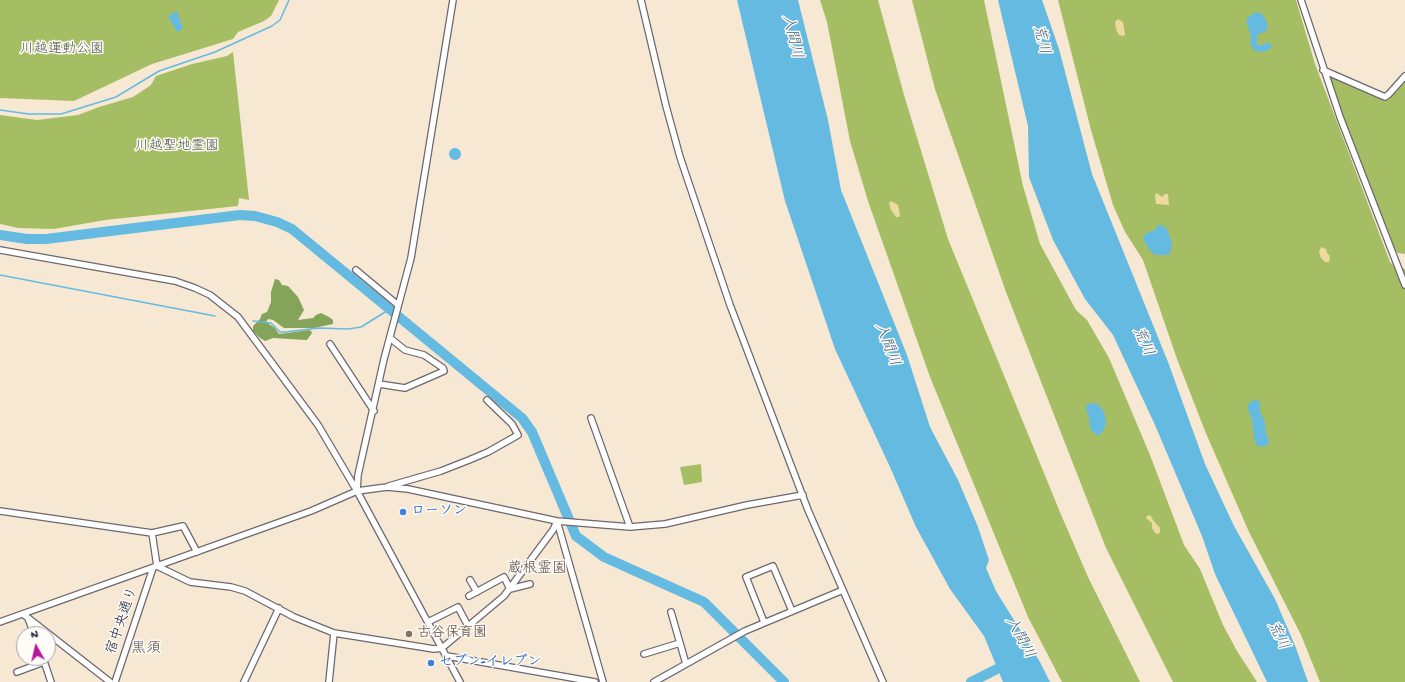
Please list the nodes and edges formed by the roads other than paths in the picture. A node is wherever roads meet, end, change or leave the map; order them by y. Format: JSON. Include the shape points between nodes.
{"nodes":[{"id":1,"x":453,"y":0,"type":"edge"},
{"id":2,"x":641,"y":0,"type":"edge"},
{"id":3,"x":1301,"y":0,"type":"edge"},
{"id":4,"x":1323,"y":70,"type":"junction"},
{"id":5,"x":1405,"y":76,"type":"edge"},
{"id":6,"x":0,"y":250,"type":"edge"},
{"id":7,"x":356,"y":270,"type":"dead end"},
{"id":8,"x":1405,"y":285,"type":"edge"},
{"id":9,"x":398,"y":306,"type":"junction"},
{"id":10,"x":390,"y":338,"type":"junction"},
{"id":11,"x":330,"y":344,"type":"dead end"},
{"id":12,"x":379,"y":384,"type":"junction"},
{"id":13,"x":487,"y":400,"type":"dead end"},
{"id":14,"x":374,"y":411,"type":"junction"},
{"id":15,"x":591,"y":418,"type":"dead end"},
{"id":16,"x":387,"y":487,"type":"junction"},
{"id":17,"x":357,"y":491,"type":"junction"},
{"id":18,"x":803,"y":495,"type":"junction"},
{"id":19,"x":0,"y":511,"type":"edge"},
{"id":20,"x":557,"y":521,"type":"junction"},
{"id":21,"x":630,"y":527,"type":"junction"},
{"id":22,"x":152,"y":533,"type":"junction"},
{"id":23,"x":197,"y":552,"type":"junction"},
{"id":24,"x":155,"y":567,"type":"junction"},
{"id":25,"x":470,"y":580,"type":"dead end"},
{"id":26,"x":530,"y":584,"type":"dead end"},
{"id":27,"x":510,"y":589,"type":"junction"},
{"id":28,"x":843,"y":590,"type":"junction"},
{"id":29,"x":477,"y":592,"type":"junction"},
{"id":30,"x":468,"y":596,"type":"dead end"},
{"id":31,"x":279,"y":608,"type":"junction"},
{"id":32,"x":792,"y":611,"type":"junction"},
{"id":33,"x":671,"y":612,"type":"dead end"},
{"id":34,"x":26,"y":616,"type":"junction"},
{"id":35,"x":0,"y":622,"type":"edge"},
{"id":36,"x":428,"y":622,"type":"junction"},
{"id":37,"x":764,"y":622,"type":"junction"},
{"id":38,"x":30,"y":626,"type":"edge"},
{"id":39,"x":468,"y":626,"type":"junction"},
{"id":40,"x":334,"y":633,"type":"junction"},
{"id":41,"x":680,"y":643,"type":"junction"},
{"id":42,"x":442,"y":648,"type":"junction"},
{"id":43,"x":644,"y":654,"type":"dead end"},
{"id":44,"x":447,"y":656,"type":"junction"},
{"id":45,"x":686,"y":664,"type":"junction"},
{"id":46,"x":30,"y":666,"type":"edge"},
{"id":47,"x":45,"y":666,"type":"edge"},
{"id":48,"x":17,"y":672,"type":"dead end"},
{"id":49,"x":555,"y":675,"type":"junction"},
{"id":50,"x":51,"y":682,"type":"edge"},
{"id":51,"x":110,"y":682,"type":"edge"},
{"id":52,"x":115,"y":682,"type":"edge"},
{"id":53,"x":244,"y":682,"type":"edge"},
{"id":54,"x":329,"y":682,"type":"edge"},
{"id":55,"x":460,"y":682,"type":"edge"},
{"id":56,"x":557,"y":682,"type":"edge"},
{"id":57,"x":595,"y":682,"type":"edge"},
{"id":58,"x":603,"y":682,"type":"edge"},
{"id":59,"x":654,"y":682,"type":"edge"},
{"id":60,"x":884,"y":682,"type":"edge"}],
"edges":[{"from":1,"to":9,"type":"street","via":[[420,214]]},
{"from":2,"to":18,"type":"street","via":[[666,106],[698,212],[732,312]]},
{"from":3,"to":4,"type":"street"},
{"from":4,"to":5,"type":"street","via":[[1384,97]]},
{"from":4,"to":8,"type":"street","via":[[1368,194]]},
{"from":6,"to":17,"type":"street","via":[[164,278],[210,295],[238,317],[272,361],[318,425]]},
{"from":7,"to":9,"type":"street"},
{"from":9,"to":10,"type":"street"},
{"from":10,"to":12,"type":"street"},
{"from":10,"to":12,"type":"street","via":[[405,350],[424,355],[444,371],[405,388]]},
{"from":11,"to":14,"type":"street"},
{"from":12,"to":14,"type":"street"},
{"from":13,"to":16,"type":"street","via":[[512,424],[518,435],[469,460]]},
{"from":14,"to":17,"type":"street","via":[[358,475]]},
{"from":15,"to":21,"type":"street"},
{"from":16,"to":17,"type":"street"},
{"from":16,"to":20,"type":"street","via":[[408,489]]},
{"from":17,"to":23,"type":"street","via":[[311,511]]},
{"from":17,"to":36,"type":"street"},
{"from":18,"to":21,"type":"street","via":[[665,524]]},
{"from":18,"to":28,"type":"street"},
{"from":19,"to":22,"type":"street"},
{"from":20,"to":21,"type":"street"},
{"from":20,"to":27,"type":"street"},
{"from":20,"to":58,"type":"street"},
{"from":22,"to":23,"type":"street","via":[[182,526]]},
{"from":22,"to":24,"type":"street"},
{"from":23,"to":24,"type":"street"},
{"from":24,"to":31,"type":"street","via":[[190,582],[245,591]]},
{"from":24,"to":34,"type":"street"},
{"from":24,"to":52,"type":"street","name":"宿中央通り"},
{"from":25,"to":29,"type":"street"},
{"from":26,"to":27,"type":"street"},
{"from":27,"to":29,"type":"street","via":[[504,577]]},
{"from":27,"to":39,"type":"street"},
{"from":28,"to":32,"type":"street"},
{"from":28,"to":60,"type":"street"},
{"from":29,"to":30,"type":"street"},
{"from":31,"to":40,"type":"street","via":[[313,626]]},
{"from":31,"to":53,"type":"street"},
{"from":32,"to":37,"type":"street"},
{"from":32,"to":37,"type":"street","via":[[773,566],[746,577]]},
{"from":33,"to":41,"type":"street"},
{"from":34,"to":35,"type":"street"},
{"from":34,"to":38,"type":"street"},
{"from":34,"to":51,"type":"street"},
{"from":36,"to":39,"type":"street","via":[[458,607]]},
{"from":36,"to":42,"type":"street"},
{"from":37,"to":45,"type":"street"},
{"from":39,"to":42,"type":"street"},
{"from":40,"to":42,"type":"street"},
{"from":40,"to":54,"type":"street"},
{"from":41,"to":43,"type":"street"},
{"from":41,"to":45,"type":"street"},
{"from":42,"to":44,"type":"street"},
{"from":44,"to":49,"type":"street"},
{"from":44,"to":55,"type":"street"},
{"from":45,"to":59,"type":"street"},
{"from":46,"to":48,"type":"street"},
{"from":47,"to":50,"type":"street"},
{"from":49,"to":56,"type":"street"},
{"from":49,"to":57,"type":"street"}]}
